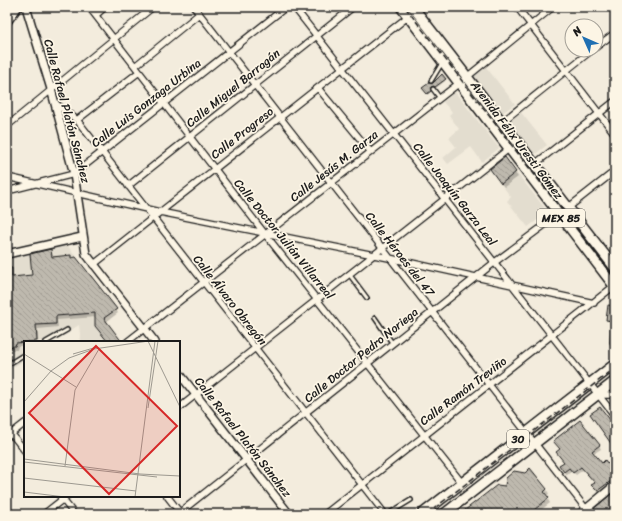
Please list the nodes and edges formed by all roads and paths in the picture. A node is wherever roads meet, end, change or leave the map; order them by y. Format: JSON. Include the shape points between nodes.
{"nodes":[{"id":1,"x":18,"y":7,"type":"edge"},
{"id":2,"x":26,"y":7,"type":"edge"},
{"id":3,"x":89,"y":7,"type":"edge"},
{"id":4,"x":105,"y":7,"type":"edge"},
{"id":5,"x":153,"y":7,"type":"edge"},
{"id":6,"x":194,"y":7,"type":"edge"},
{"id":7,"x":286,"y":7,"type":"edge"},
{"id":8,"x":294,"y":7,"type":"edge"},
{"id":9,"x":353,"y":7,"type":"edge"},
{"id":10,"x":396,"y":7,"type":"edge"},
{"id":11,"x":401,"y":7,"type":"edge"},
{"id":12,"x":517,"y":7,"type":"edge"},
{"id":13,"x":553,"y":7,"type":"edge"},
{"id":14,"x":418,"y":8,"type":"edge"},
{"id":15,"x":199,"y":14,"type":"junction"},
{"id":16,"x":96,"y":15,"type":"junction"},
{"id":17,"x":405,"y":19,"type":"junction"},
{"id":18,"x":7,"y":22,"type":"edge"},
{"id":19,"x":531,"y":25,"type":"junction"},
{"id":20,"x":423,"y":27,"type":"junction"},
{"id":21,"x":615,"y":33,"type":"edge"},
{"id":22,"x":317,"y":35,"type":"junction"},
{"id":23,"x":114,"y":38,"type":"junction"},
{"id":24,"x":427,"y":40,"type":"junction"},
{"id":25,"x":439,"y":40,"type":"junction"},
{"id":26,"x":604,"y":41,"type":"edge"},
{"id":27,"x":229,"y":52,"type":"junction"},
{"id":28,"x":581,"y":58,"type":"edge"},
{"id":29,"x":443,"y":61,"type":"junction"},
{"id":30,"x":135,"y":66,"type":"junction"},
{"id":31,"x":343,"y":68,"type":"junction"},
{"id":32,"x":566,"y":69,"type":"junction"},
{"id":33,"x":139,"y":72,"type":"junction"},
{"id":34,"x":467,"y":77,"type":"junction"},
{"id":35,"x":431,"y":81,"type":"dead end"},
{"id":36,"x":459,"y":83,"type":"junction"},
{"id":37,"x":255,"y":85,"type":"junction"},
{"id":38,"x":318,"y":88,"type":"junction"},
{"id":39,"x":51,"y":89,"type":"junction"},
{"id":40,"x":434,"y":89,"type":"dead end"},
{"id":41,"x":439,"y":97,"type":"junction"},
{"id":42,"x":615,"y":101,"type":"edge"},
{"id":43,"x":55,"y":103,"type":"junction"},
{"id":44,"x":163,"y":104,"type":"junction"},
{"id":45,"x":599,"y":113,"type":"junction"},
{"id":46,"x":280,"y":117,"type":"junction"},
{"id":47,"x":77,"y":120,"type":"junction"},
{"id":48,"x":502,"y":122,"type":"junction"},
{"id":49,"x":7,"y":126,"type":"edge"},
{"id":50,"x":394,"y":133,"type":"junction"},
{"id":51,"x":615,"y":134,"type":"edge"},
{"id":52,"x":190,"y":137,"type":"junction"},
{"id":53,"x":518,"y":142,"type":"junction"},
{"id":54,"x":510,"y":148,"type":"junction"},
{"id":55,"x":101,"y":152,"type":"junction"},
{"id":56,"x":370,"y":152,"type":"junction"},
{"id":57,"x":535,"y":164,"type":"junction"},
{"id":58,"x":214,"y":169,"type":"junction"},
{"id":59,"x":615,"y":171,"type":"edge"},
{"id":60,"x":74,"y":174,"type":"junction"},
{"id":61,"x":7,"y":177,"type":"edge"},
{"id":62,"x":330,"y":182,"type":"junction"},
{"id":63,"x":40,"y":184,"type":"junction"},
{"id":64,"x":128,"y":186,"type":"junction"},
{"id":65,"x":7,"y":191,"type":"edge"},
{"id":66,"x":77,"y":193,"type":"junction"},
{"id":67,"x":445,"y":199,"type":"junction"},
{"id":68,"x":144,"y":208,"type":"junction"},
{"id":69,"x":569,"y":208,"type":"junction"},
{"id":70,"x":160,"y":212,"type":"junction"},
{"id":71,"x":558,"y":215,"type":"junction"},
{"id":72,"x":152,"y":218,"type":"junction"},
{"id":73,"x":265,"y":234,"type":"junction"},
{"id":74,"x":82,"y":237,"type":"junction"},
{"id":75,"x":381,"y":248,"type":"junction"},
{"id":76,"x":7,"y":254,"type":"edge"},
{"id":77,"x":373,"y":255,"type":"junction"},
{"id":78,"x":389,"y":258,"type":"junction"},
{"id":79,"x":495,"y":262,"type":"junction"},
{"id":80,"x":93,"y":265,"type":"junction"},
{"id":81,"x":615,"y":268,"type":"edge"},
{"id":82,"x":349,"y":274,"type":"junction"},
{"id":83,"x":476,"y":277,"type":"junction"},
{"id":84,"x":203,"y":282,"type":"junction"},
{"id":85,"x":513,"y":286,"type":"junction"},
{"id":86,"x":615,"y":287,"type":"edge"},
{"id":87,"x":367,"y":298,"type":"dead end"},
{"id":88,"x":317,"y":299,"type":"junction"},
{"id":89,"x":594,"y":303,"type":"junction"},
{"id":90,"x":432,"y":312,"type":"junction"},
{"id":91,"x":375,"y":318,"type":"dead end"},
{"id":92,"x":144,"y":329,"type":"junction"},
{"id":93,"x":67,"y":330,"type":"dead end"},
{"id":94,"x":551,"y":336,"type":"junction"},
{"id":95,"x":48,"y":341,"type":"edge"},
{"id":96,"x":128,"y":341,"type":"edge"},
{"id":97,"x":154,"y":341,"type":"edge"},
{"id":98,"x":393,"y":344,"type":"junction"},
{"id":99,"x":254,"y":348,"type":"junction"},
{"id":100,"x":24,"y":355,"type":"edge"},
{"id":101,"x":369,"y":364,"type":"junction"},
{"id":102,"x":615,"y":364,"type":"edge"},
{"id":103,"x":7,"y":365,"type":"edge"},
{"id":104,"x":180,"y":374,"type":"edge"},
{"id":105,"x":615,"y":381,"type":"edge"},
{"id":106,"x":589,"y":384,"type":"junction"},
{"id":107,"x":490,"y":385,"type":"junction"},
{"id":108,"x":196,"y":394,"type":"junction"},
{"id":109,"x":598,"y":395,"type":"junction"},
{"id":110,"x":615,"y":395,"type":"edge"},
{"id":111,"x":180,"y":407,"type":"edge"},
{"id":112,"x":305,"y":414,"type":"junction"},
{"id":113,"x":615,"y":416,"type":"edge"},
{"id":114,"x":24,"y":424,"type":"edge"},
{"id":115,"x":7,"y":428,"type":"edge"},
{"id":116,"x":526,"y":432,"type":"junction"},
{"id":117,"x":424,"y":435,"type":"junction"},
{"id":118,"x":9,"y":436,"type":"edge"},
{"id":119,"x":535,"y":444,"type":"junction"},
{"id":120,"x":24,"y":450,"type":"edge"},
{"id":121,"x":247,"y":460,"type":"junction"},
{"id":122,"x":462,"y":483,"type":"junction"},
{"id":123,"x":361,"y":485,"type":"junction"},
{"id":124,"x":615,"y":485,"type":"edge"},
{"id":125,"x":63,"y":497,"type":"edge"},
{"id":126,"x":168,"y":497,"type":"edge"},
{"id":127,"x":411,"y":500,"type":"dead end"},
{"id":128,"x":588,"y":512,"type":"edge"},
{"id":129,"x":180,"y":513,"type":"edge"},
{"id":130,"x":44,"y":514,"type":"edge"},
{"id":131,"x":74,"y":514,"type":"edge"},
{"id":132,"x":289,"y":514,"type":"edge"},
{"id":133,"x":325,"y":514,"type":"edge"},
{"id":134,"x":384,"y":514,"type":"edge"},
{"id":135,"x":388,"y":514,"type":"edge"},
{"id":136,"x":422,"y":514,"type":"edge"},
{"id":137,"x":444,"y":514,"type":"edge"},
{"id":138,"x":580,"y":514,"type":"edge"}],
"edges":[{"from":1,"to":18,"type":"street"},
{"from":2,"to":39,"type":"street","name":"Calle Rafael Platón Sánchez"},
{"from":3,"to":16,"type":"street","name":"Calle Doctor Julián Villarreal"},
{"from":4,"to":16,"type":"street"},
{"from":5,"to":23,"type":"street"},
{"from":6,"to":15,"type":"street","name":"Calle Héroes del 47"},
{"from":7,"to":27,"type":"street","name":"Calle Luis Gonzaga Urbina"},
{"from":8,"to":22,"type":"street","name":"Calle Joaquín Garza Leal"},
{"from":9,"to":22,"type":"street","name":"Calle Miguel Barragán"},
{"from":10,"to":17,"type":"street"},
{"from":11,"to":20,"type":"main road","name":"Avenida Félix Uresti Gómez","number":"MEX 85"},
{"from":12,"to":19,"type":"street"},
{"from":13,"to":19,"type":"street","name":"Calle Jesús M. Garza"},
{"from":14,"to":20,"type":"main road","name":"Avenida Félix Uresti Gómez","number":"MEX 85"},
{"from":14,"to":25,"type":"street","via":[[437,33]]},
{"from":15,"to":27,"type":"street","name":"Calle Héroes del 47"},
{"from":15,"to":30,"type":"street"},
{"from":16,"to":23,"type":"street","name":"Calle Doctor Julián Villarreal"},
{"from":17,"to":24,"type":"street"},
{"from":17,"to":31,"type":"street","name":"Calle Progreso"},
{"from":19,"to":32,"type":"street"},
{"from":19,"to":34,"type":"street","name":"Calle Jesús M. Garza"},
{"from":20,"to":24,"type":"main road","name":"Avenida Félix Uresti Gómez","number":"MEX 85"},
{"from":20,"to":25,"type":"main road","name":"Avenida Félix Uresti Gómez","number":"MEX 85"},
{"from":21,"to":26,"type":"street"},
{"from":22,"to":31,"type":"street","name":"Calle Joaquín Garza Leal"},
{"from":22,"to":37,"type":"street","name":"Calle Miguel Barragán"},
{"from":23,"to":30,"type":"street","name":"Calle Doctor Julián Villarreal"},
{"from":23,"to":39,"type":"street"},
{"from":24,"to":29,"type":"main road","name":"Avenida Félix Uresti Gómez","number":"MEX 85"},
{"from":25,"to":34,"type":"main road","name":"Avenida Félix Uresti Gómez","number":"MEX 85"},
{"from":27,"to":37,"type":"street","name":"Calle Héroes del 47"},
{"from":27,"to":44,"type":"street","name":"Calle Luis Gonzaga Urbina"},
{"from":28,"to":32,"type":"street"},
{"from":29,"to":35,"type":"lane"},
{"from":29,"to":36,"type":"main road","name":"Avenida Félix Uresti Gómez","number":"MEX 85"},
{"from":30,"to":33,"type":"street","name":"Calle Doctor Julián Villarreal"},
{"from":31,"to":38,"type":"street","name":"Calle Progreso"},
{"from":31,"to":50,"type":"street","name":"Calle Joaquín Garza Leal"},
{"from":32,"to":45,"type":"street"},
{"from":32,"to":48,"type":"street"},
{"from":33,"to":44,"type":"street","name":"Calle Doctor Julián Villarreal"},
{"from":33,"to":47,"type":"street"},
{"from":34,"to":36,"type":"street","name":"Calle Jesús M. Garza"},
{"from":34,"to":48,"type":"main road","name":"Avenida Félix Uresti Gómez","number":"MEX 85"},
{"from":36,"to":41,"type":"street","name":"Calle Jesús M. Garza"},
{"from":36,"to":54,"type":"main road","name":"Avenida Félix Uresti Gómez","number":"MEX 85"},
{"from":37,"to":46,"type":"street","name":"Calle Héroes del 47"},
{"from":37,"to":52,"type":"street","name":"Calle Miguel Barragán"},
{"from":38,"to":46,"type":"street","name":"Calle Progreso"},
{"from":38,"to":56,"type":"street"},
{"from":39,"to":43,"type":"street","name":"Calle Rafael Platón Sánchez"},
{"from":39,"to":49,"type":"street"},
{"from":40,"to":41,"type":"lane"},
{"from":41,"to":50,"type":"street","name":"Calle Jesús M. Garza"},
{"from":42,"to":45,"type":"street"},
{"from":43,"to":47,"type":"street","name":"Calle Álvaro Obregón"},
{"from":43,"to":60,"type":"street","name":"Calle Rafael Platón Sánchez"},
{"from":44,"to":52,"type":"street","name":"Calle Doctor Julián Villarreal"},
{"from":44,"to":55,"type":"street","name":"Calle Luis Gonzaga Urbina"},
{"from":45,"to":51,"type":"street"},
{"from":45,"to":57,"type":"street"},
{"from":46,"to":58,"type":"street","name":"Calle Progreso"},
{"from":46,"to":62,"type":"street","name":"Calle Héroes del 47"},
{"from":47,"to":55,"type":"street","name":"Calle Álvaro Obregón"},
{"from":48,"to":53,"type":"main road","name":"Avenida Félix Uresti Gómez","number":"MEX 85"},
{"from":50,"to":56,"type":"street","name":"Calle Jesús M. Garza"},
{"from":50,"to":67,"type":"street","name":"Calle Joaquín Garza Leal"},
{"from":52,"to":58,"type":"street","name":"Calle Doctor Julián Villarreal"},
{"from":52,"to":64,"type":"street","name":"Calle Miguel Barragán"},
{"from":53,"to":54,"type":"street"},
{"from":53,"to":57,"type":"main road","name":"Avenida Félix Uresti Gómez","number":"MEX 85"},
{"from":54,"to":67,"type":"street"},
{"from":54,"to":71,"type":"main road","name":"Avenida Félix Uresti Gómez","number":"MEX 85"},
{"from":55,"to":60,"type":"street","name":"Calle Luis Gonzaga Urbina"},
{"from":55,"to":64,"type":"street","name":"Calle Álvaro Obregón"},
{"from":56,"to":62,"type":"street","name":"Calle Jesús M. Garza"},
{"from":57,"to":69,"type":"main road","name":"Avenida Félix Uresti Gómez","number":"MEX 85"},
{"from":58,"to":70,"type":"street","name":"Calle Progreso"},
{"from":58,"to":73,"type":"street","name":"Calle Doctor Julián Villarreal"},
{"from":59,"to":69,"type":"street"},
{"from":60,"to":63,"type":"street","name":"Calle Luis Gonzaga Urbina"},
{"from":60,"to":66,"type":"street","name":"Calle Rafael Platón Sánchez"},
{"from":61,"to":63,"type":"street"},
{"from":62,"to":73,"type":"street","name":"Calle Jesús M. Garza"},
{"from":62,"to":75,"type":"street","name":"Calle Héroes del 47"},
{"from":63,"to":65,"type":"street","name":"Calle Luis Gonzaga Urbina"},
{"from":63,"to":66,"type":"street"},
{"from":64,"to":68,"type":"street","name":"Calle Álvaro Obregón"},
{"from":66,"to":68,"type":"street"},
{"from":66,"to":74,"type":"street","name":"Calle Rafael Platón Sánchez"},
{"from":67,"to":75,"type":"street"},
{"from":67,"to":79,"type":"street","name":"Calle Joaquín Garza Leal"},
{"from":68,"to":70,"type":"street"},
{"from":68,"to":72,"type":"street","name":"Calle Álvaro Obregón"},
{"from":69,"to":81,"type":"main road","name":"Avenida Félix Uresti Gómez","number":"MEX 85"},
{"from":70,"to":72,"type":"street","name":"Calle Progreso"},
{"from":70,"to":73,"type":"street"},
{"from":71,"to":79,"type":"street","name":"Calle Doctor Pedro Noriega"},
{"from":71,"to":86,"type":"main road","name":"Avenida Félix Uresti Gómez","number":"MEX 85"},
{"from":72,"to":80,"type":"street","name":"Calle Progreso"},
{"from":72,"to":84,"type":"street","name":"Calle Álvaro Obregón"},
{"from":73,"to":77,"type":"street"},
{"from":73,"to":84,"type":"street","name":"Calle Jesús M. Garza"},
{"from":73,"to":88,"type":"street","name":"Calle Doctor Julián Villarreal"},
{"from":74,"to":76,"type":"street"},
{"from":74,"to":80,"type":"street","name":"Calle Rafael Platón Sánchez","via":[[86,254]]},
{"from":75,"to":77,"type":"street"},
{"from":75,"to":78,"type":"street","name":"Calle Héroes del 47"},
{"from":77,"to":78,"type":"street"},
{"from":77,"to":82,"type":"street"},
{"from":78,"to":83,"type":"street"},
{"from":78,"to":90,"type":"street","name":"Calle Héroes del 47"},
{"from":79,"to":83,"type":"street","name":"Calle Doctor Pedro Noriega"},
{"from":79,"to":85,"type":"street","name":"Calle Joaquín Garza Leal"},
{"from":80,"to":92,"type":"street","name":"Calle Rafael Platón Sánchez"},
{"from":82,"to":87,"type":"lane"},
{"from":82,"to":88,"type":"street"},
{"from":83,"to":85,"type":"street"},
{"from":83,"to":90,"type":"street","name":"Calle Doctor Pedro Noriega"},
{"from":84,"to":92,"type":"street","name":"Calle Jesús M. Garza"},
{"from":84,"to":99,"type":"street","name":"Calle Álvaro Obregón"},
{"from":85,"to":89,"type":"street"},
{"from":85,"to":94,"type":"street","name":"Calle Joaquín Garza Leal"},
{"from":86,"to":89,"type":"street","name":"Calle Ramón Treviño"},
{"from":88,"to":99,"type":"street"},
{"from":88,"to":101,"type":"street","name":"Calle Doctor Julián Villarreal"},
{"from":89,"to":94,"type":"street","name":"Calle Ramón Treviño"},
{"from":90,"to":98,"type":"street","name":"Calle Doctor Pedro Noriega"},
{"from":90,"to":107,"type":"street","name":"Calle Héroes del 47"},
{"from":91,"to":98,"type":"lane"},
{"from":92,"to":96,"type":"street","name":"Calle Jesús M. Garza"},
{"from":92,"to":97,"type":"street","name":"Calle Rafael Platón Sánchez"},
{"from":93,"to":95,"type":"lane"},
{"from":94,"to":106,"type":"street","name":"Calle Joaquín Garza Leal"},
{"from":94,"to":107,"type":"street","name":"Calle Ramón Treviño"},
{"from":98,"to":101,"type":"street","name":"Calle Doctor Pedro Noriega"},
{"from":99,"to":108,"type":"street"},
{"from":99,"to":112,"type":"street","name":"Calle Álvaro Obregón"},
{"from":100,"to":103,"type":"lane"},
{"from":101,"to":112,"type":"street","name":"Calle Doctor Pedro Noriega"},
{"from":101,"to":117,"type":"street","name":"Calle Doctor Julián Villarreal"},
{"from":102,"to":106,"type":"main road","number":"30"},
{"from":104,"to":108,"type":"street","name":"Calle Rafael Platón Sánchez"},
{"from":105,"to":109,"type":"main road","number":"30"},
{"from":106,"to":109,"type":"street","name":"Calle Joaquín Garza Leal"},
{"from":106,"to":116,"type":"main road","number":"30"},
{"from":107,"to":116,"type":"street","name":"Calle Héroes del 47"},
{"from":107,"to":117,"type":"street","name":"Calle Ramón Treviño"},
{"from":108,"to":111,"type":"street"},
{"from":108,"to":121,"type":"street","name":"Calle Rafael Platón Sánchez"},
{"from":109,"to":110,"type":"street"},
{"from":109,"to":113,"type":"street","name":"Calle Joaquín Garza Leal"},
{"from":109,"to":119,"type":"main road","number":"30"},
{"from":112,"to":121,"type":"street","name":"Calle Doctor Pedro Noriega"},
{"from":112,"to":123,"type":"street","name":"Calle Álvaro Obregón"},
{"from":114,"to":118,"type":"street"},
{"from":115,"to":118,"type":"street"},
{"from":116,"to":119,"type":"street","name":"Calle Héroes del 47"},
{"from":116,"to":122,"type":"main road","number":"30"},
{"from":117,"to":122,"type":"street","name":"Calle Doctor Julián Villarreal"},
{"from":117,"to":123,"type":"street","name":"Calle Ramón Treviño"},
{"from":118,"to":120,"type":"street"},
{"from":119,"to":128,"type":"street","name":"Calle Héroes del 47"},
{"from":119,"to":137,"type":"main road","number":"30"},
{"from":121,"to":129,"type":"street","name":"Calle Doctor Pedro Noriega"},
{"from":121,"to":132,"type":"street","name":"Calle Rafael Platón Sánchez"},
{"from":122,"to":136,"type":"main road","number":"30"},
{"from":123,"to":133,"type":"street","name":"Calle Ramón Treviño"},
{"from":123,"to":134,"type":"street","name":"Calle Álvaro Obregón"},
{"from":124,"to":128,"type":"street"},
{"from":125,"to":130,"type":"street"},
{"from":125,"to":131,"type":"street"},
{"from":126,"to":129,"type":"street"},
{"from":127,"to":135,"type":"lane"},
{"from":128,"to":138,"type":"street"}]}
